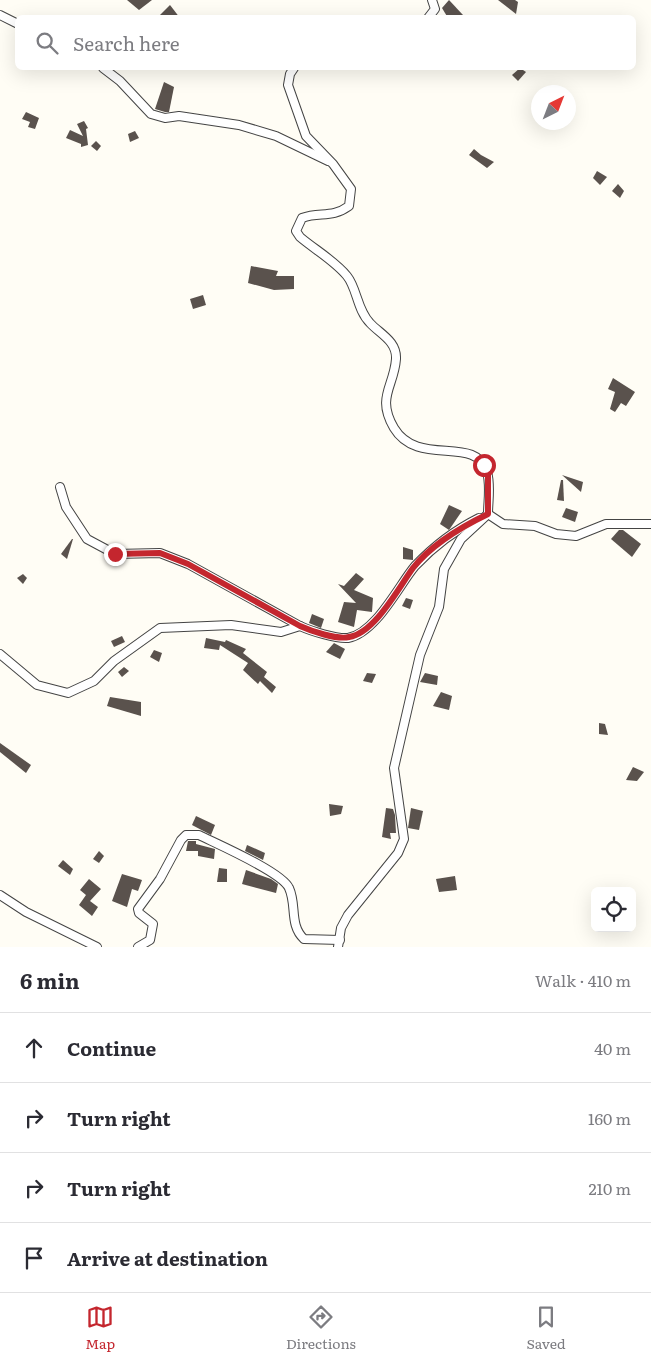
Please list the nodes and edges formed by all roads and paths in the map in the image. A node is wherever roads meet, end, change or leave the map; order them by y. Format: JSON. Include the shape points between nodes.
{"nodes":[{"id":1,"x":432,"y":0,"type":"edge"},
{"id":2,"x":0,"y":15,"type":"edge"},
{"id":3,"x":430,"y":15,"type":"edge"},
{"id":4,"x":15,"y":22,"type":"edge"},
{"id":5,"x":105,"y":70,"type":"edge"},
{"id":6,"x":293,"y":70,"type":"edge"},
{"id":7,"x":332,"y":164,"type":"junction"},
{"id":8,"x":60,"y":487,"type":"dead end"},
{"id":9,"x":488,"y":514,"type":"junction"},
{"id":10,"x":651,"y":524,"type":"edge"},
{"id":11,"x":300,"y":626,"type":"junction"},
{"id":12,"x":0,"y":654,"type":"edge"},
{"id":13,"x":0,"y":895,"type":"edge"},
{"id":14,"x":339,"y":943,"type":"edge"},
{"id":15,"x":97,"y":947,"type":"edge"},
{"id":16,"x":138,"y":947,"type":"edge"}],
"edges":[{"from":1,"to":3,"type":"street","via":[[435,9]]},
{"from":2,"to":4,"type":"street"},
{"from":5,"to":7,"type":"street","via":[[120,81],[151,114],[239,125],[276,136]]},
{"from":6,"to":7,"type":"street","via":[[288,85],[306,136]]},
{"from":7,"to":9,"type":"street","via":[[351,188],[349,206],[339,213],[302,218],[296,231],[347,276],[358,305],[370,323],[393,345],[396,358],[385,396],[395,429],[421,449],[467,452],[477,458],[488,474]]},
{"from":8,"to":11,"type":"street","via":[[66,507],[87,539],[115,554],[160,553],[188,564]]},
{"from":9,"to":10,"type":"street","via":[[503,524],[535,526],[556,534],[576,536],[606,524]]},
{"from":9,"to":11,"type":"street","via":[[436,546],[414,568],[391,603],[361,632],[348,638]]},
{"from":9,"to":14,"type":"street","via":[[461,539],[444,570],[439,607],[420,655],[394,768],[404,839],[398,853],[348,915],[341,928]]},
{"from":11,"to":12,"type":"street","via":[[280,632],[231,625],[160,628],[114,661],[94,682],[68,693],[37,685]]},
{"from":13,"to":15,"type":"street","via":[[26,912]]},
{"from":14,"to":16,"type":"street","via":[[304,939],[297,932],[289,888],[278,876],[198,835],[186,835],[138,909],[153,924],[150,940]]}]}
